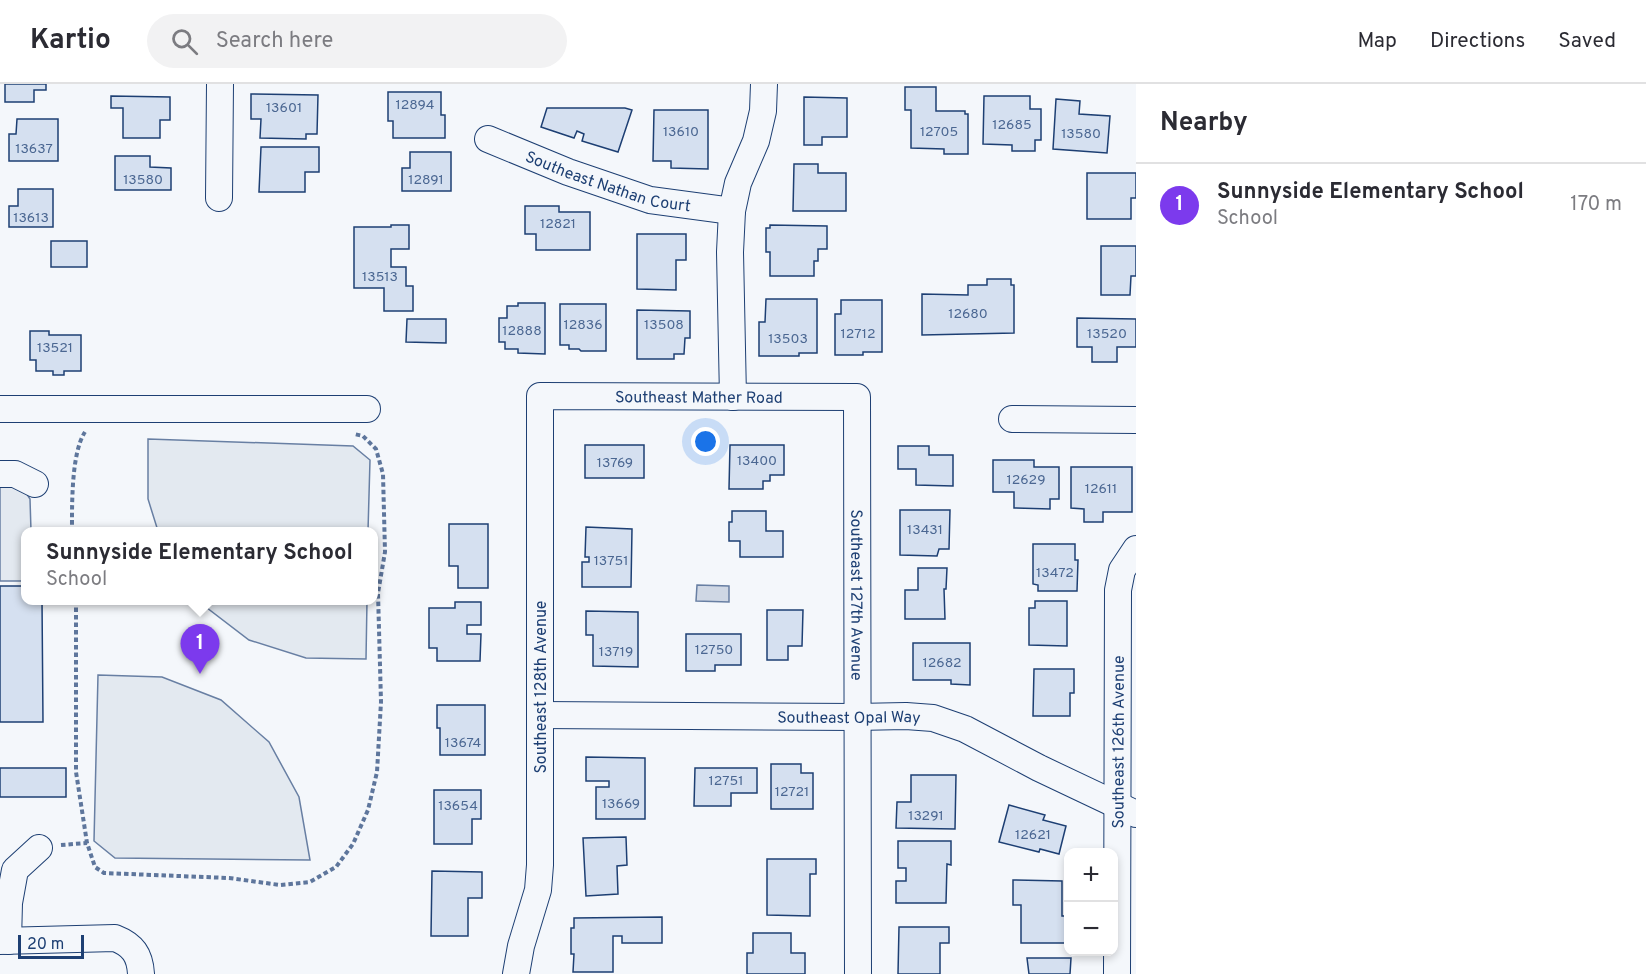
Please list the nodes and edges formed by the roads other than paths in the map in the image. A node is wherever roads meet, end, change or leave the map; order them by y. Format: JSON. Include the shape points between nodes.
{"nodes":[{"id":1,"x":220,"y":84,"type":"edge"},
{"id":2,"x":764,"y":84,"type":"edge"},
{"id":3,"x":488,"y":139,"type":"dead end"},
{"id":4,"x":219,"y":198,"type":"dead end"},
{"id":5,"x":732,"y":211,"type":"junction"},
{"id":6,"x":540,"y":396,"type":"joint"},
{"id":7,"x":733,"y":397,"type":"junction"},
{"id":8,"x":857,"y":397,"type":"joint"},
{"id":9,"x":0,"y":409,"type":"edge"},
{"id":10,"x":367,"y":409,"type":"dead end"},
{"id":11,"x":1012,"y":419,"type":"dead end"},
{"id":12,"x":1136,"y":420,"type":"edge"},
{"id":13,"x":0,"y":474,"type":"edge"},
{"id":14,"x":34,"y":484,"type":"dead end"},
{"id":15,"x":1136,"y":549,"type":"edge"},
{"id":16,"x":540,"y":715,"type":"junction"},
{"id":17,"x":856,"y":717,"type":"junction"},
{"id":18,"x":1126,"y":809,"type":"edge"},
{"id":19,"x":39,"y":848,"type":"dead end"},
{"id":20,"x":4,"y":941,"type":"edge"},
{"id":21,"x":141,"y":974,"type":"edge"},
{"id":22,"x":516,"y":974,"type":"edge"},
{"id":23,"x":858,"y":974,"type":"edge"},
{"id":24,"x":1117,"y":974,"type":"edge"}],
"edges":[{"from":1,"to":4,"type":"street"},
{"from":2,"to":5,"type":"street","via":[[756,141],[738,183]]},
{"from":3,"to":5,"type":"street","name":"Southeast Nathan Court","via":[[650,200]]},
{"from":5,"to":7,"type":"street"},
{"from":6,"to":7,"type":"street","name":"Southeast Mather Road"},
{"from":6,"to":16,"type":"street","name":"Southeast 128th Avenue"},
{"from":7,"to":8,"type":"street","name":"Southeast Mather Road"},
{"from":8,"to":17,"type":"street","name":"Southeast 127th Avenue"},
{"from":9,"to":10,"type":"street"},
{"from":11,"to":12,"type":"street"},
{"from":13,"to":14,"type":"street","via":[[15,474]]},
{"from":15,"to":18,"type":"street","name":"Southeast 126th Avenue","via":[[1122,570],[1118,590]]},
{"from":16,"to":17,"type":"street","name":"Southeast Opal Way"},
{"from":16,"to":22,"type":"street","name":"Southeast 128th Avenue","via":[[538,890]]},
{"from":17,"to":18,"type":"street","name":"Southeast Opal Way","via":[[933,718],[964,729]]},
{"from":17,"to":23,"type":"street","name":"Southeast 127th Avenue"},
{"from":18,"to":24,"type":"street","name":"Southeast 126th Avenue"},
{"from":19,"to":20,"type":"street","via":[[15,870]]},
{"from":20,"to":21,"type":"street","via":[[115,938],[135,950]]}]}
